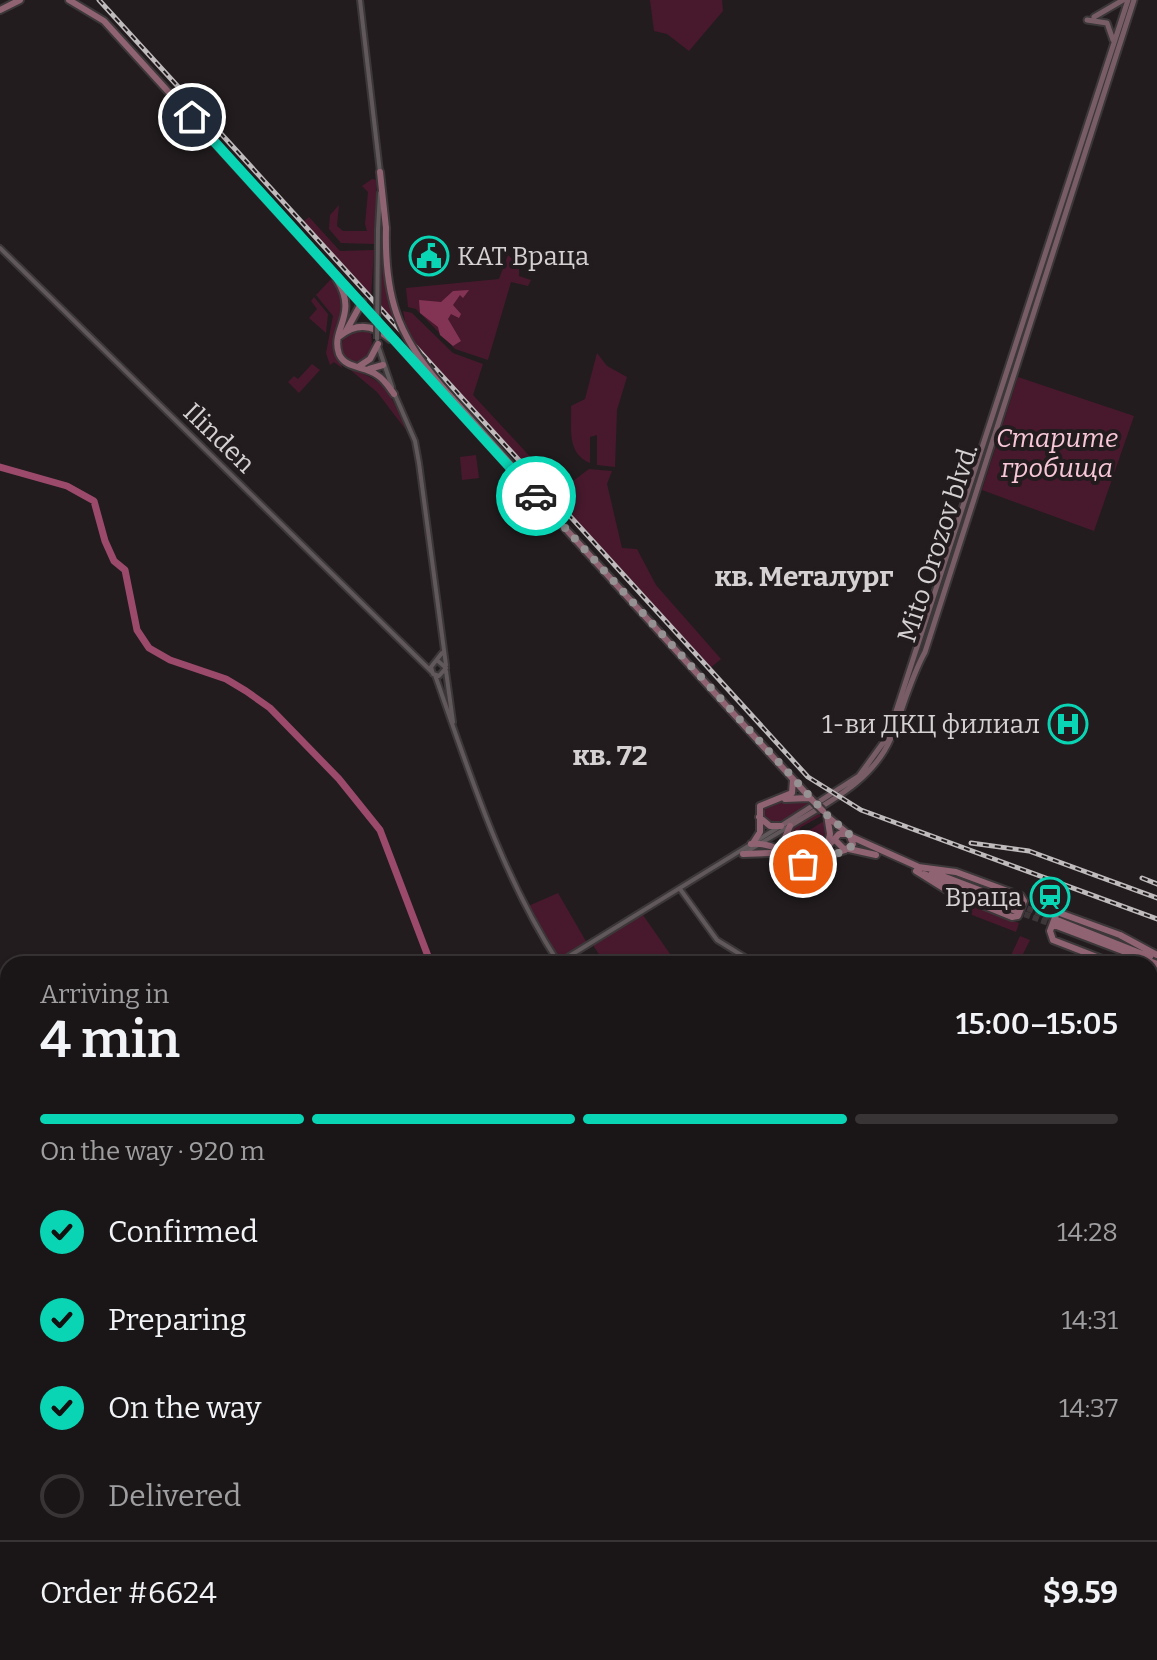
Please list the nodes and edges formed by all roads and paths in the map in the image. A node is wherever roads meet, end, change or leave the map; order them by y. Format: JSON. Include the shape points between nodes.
{"nodes":[{"id":1,"x":20,"y":0,"type":"edge"},
{"id":2,"x":69,"y":0,"type":"edge"},
{"id":3,"x":360,"y":0,"type":"edge"},
{"id":4,"x":1125,"y":0,"type":"edge"},
{"id":5,"x":1134,"y":0,"type":"edge"},
{"id":6,"x":0,"y":10,"type":"edge"},
{"id":7,"x":1094,"y":17,"type":"dead end"},
{"id":8,"x":1087,"y":20,"type":"dead end"},
{"id":9,"x":1124,"y":20,"type":"junction"},
{"id":10,"x":1114,"y":43,"type":"junction"},
{"id":11,"x":380,"y":172,"type":"joint"},
{"id":12,"x":382,"y":229,"type":"junction"},
{"id":13,"x":0,"y":248,"type":"edge"},
{"id":14,"x":331,"y":269,"type":"junction"},
{"id":15,"x":362,"y":302,"type":"junction"},
{"id":16,"x":346,"y":331,"type":"junction"},
{"id":17,"x":340,"y":336,"type":"junction"},
{"id":18,"x":377,"y":342,"type":"junction"},
{"id":19,"x":403,"y":351,"type":"junction"},
{"id":20,"x":383,"y":365,"type":"junction"},
{"id":21,"x":358,"y":367,"type":"junction"},
{"id":22,"x":394,"y":394,"type":"junction"},
{"id":23,"x":538,"y":498,"type":"junction"},
{"id":24,"x":443,"y":647,"type":"junction"},
{"id":25,"x":415,"y":653,"type":"junction"},
{"id":26,"x":436,"y":662,"type":"junction"},
{"id":27,"x":446,"y":668,"type":"junction"},
{"id":28,"x":433,"y":674,"type":"junction"},
{"id":29,"x":454,"y":729,"type":"junction"},
{"id":30,"x":791,"y":777,"type":"junction"},
{"id":31,"x":769,"y":800,"type":"junction"},
{"id":32,"x":812,"y":800,"type":"junction"},
{"id":33,"x":825,"y":813,"type":"junction"},
{"id":34,"x":759,"y":817,"type":"junction"},
{"id":35,"x":781,"y":826,"type":"junction"},
{"id":36,"x":790,"y":826,"type":"junction"},
{"id":37,"x":850,"y":835,"type":"junction"},
{"id":38,"x":835,"y":839,"type":"junction"},
{"id":39,"x":751,"y":844,"type":"junction"},
{"id":40,"x":760,"y":844,"type":"junction"},
{"id":41,"x":847,"y":850,"type":"junction"},
{"id":42,"x":826,"y":851,"type":"junction"},
{"id":43,"x":743,"y":854,"type":"junction"},
{"id":44,"x":802,"y":859,"type":"junction"},
{"id":45,"x":726,"y":862,"type":"junction"},
{"id":46,"x":917,"y":869,"type":"junction"},
{"id":47,"x":680,"y":889,"type":"junction"},
{"id":48,"x":1018,"y":908,"type":"tunnel mouth"},
{"id":49,"x":553,"y":956,"type":"edge"},
{"id":50,"x":569,"y":956,"type":"edge"},
{"id":51,"x":743,"y":956,"type":"edge"},
{"id":52,"x":1094,"y":956,"type":"edge"},
{"id":53,"x":1136,"y":956,"type":"edge"},
{"id":54,"x":1141,"y":956,"type":"edge"},
{"id":55,"x":1149,"y":956,"type":"edge"}],
"edges":[{"from":1,"to":6,"type":"main road"},
{"from":2,"to":14,"type":"main road","via":[[104,21]]},
{"from":3,"to":11,"type":"street"},
{"from":4,"to":7,"type":"main road"},
{"from":4,"to":9,"type":"main road"},
{"from":5,"to":9,"type":"main road"},
{"from":8,"to":10,"type":"main road","via":[[1107,23]]},
{"from":9,"to":10,"type":"main road","name":"Mito Orozov blvd."},
{"from":9,"to":36,"type":"main road","name":"Mito Orozov blvd.","via":[[925,652],[891,737],[861,780]]},
{"from":10,"to":35,"type":"main road","name":"Mito Orozov blvd.","via":[[885,742],[859,776]]},
{"from":11,"to":12,"type":"main road"},
{"from":12,"to":18,"type":"street","bridge":true},
{"from":12,"to":23,"type":"main road","bridge":true,"via":[[396,317],[416,357]]},
{"from":13,"to":25,"type":"street","name":"Ilinden"},
{"from":14,"to":15,"type":"main road"},
{"from":14,"to":17,"type":"main road","via":[[346,300]]},
{"from":15,"to":16,"type":"main road"},
{"from":15,"to":19,"type":"main road"},
{"from":16,"to":17,"type":"main road"},
{"from":16,"to":19,"type":"main road","via":[[374,328]]},
{"from":17,"to":21,"type":"main road","via":[[341,357]]},
{"from":18,"to":20,"type":"street"},
{"from":18,"to":21,"type":"main road","via":[[370,359]]},
{"from":19,"to":23,"type":"main road"},
{"from":20,"to":21,"type":"main road"},
{"from":20,"to":22,"type":"street"},
{"from":21,"to":22,"type":"main road","via":[[379,375]]},
{"from":22,"to":24,"type":"street","via":[[415,441]]},
{"from":23,"to":30,"type":"main road"},
{"from":24,"to":26,"type":"street"},
{"from":24,"to":27,"type":"street"},
{"from":25,"to":26,"type":"street","name":"Ilinden"},
{"from":25,"to":28,"type":"street","name":"Ilinden"},
{"from":26,"to":27,"type":"street","name":"Ilinden"},
{"from":26,"to":28,"type":"street"},
{"from":27,"to":28,"type":"street","via":[[442,676]]},
{"from":27,"to":29,"type":"street"},
{"from":28,"to":29,"type":"street"},
{"from":29,"to":49,"type":"street","via":[[523,907]]},
{"from":30,"to":31,"type":"main road","via":[[792,793]]},
{"from":30,"to":32,"type":"main road"},
{"from":31,"to":32,"type":"main road"},
{"from":31,"to":34,"type":"main road","via":[[759,808]]},
{"from":32,"to":33,"type":"main road","bridge":true},
{"from":33,"to":37,"type":"main road"},
{"from":33,"to":38,"type":"main road"},
{"from":33,"to":42,"type":"main road","via":[[830,837]]},
{"from":34,"to":35,"type":"main road","via":[[770,826]]},
{"from":34,"to":39,"type":"main road","via":[[759,835]]},
{"from":35,"to":39,"type":"street","name":"Mito Orozov blvd."},
{"from":36,"to":40,"type":"street","name":"Mito Orozov blvd."},
{"from":36,"to":44,"type":"main road","via":[[785,846]]},
{"from":37,"to":38,"type":"main road"},
{"from":37,"to":41,"type":"main road"},
{"from":37,"to":46,"type":"main road"},
{"from":38,"to":41,"type":"main road"},
{"from":38,"to":42,"type":"main road"},
{"from":39,"to":40,"type":"main road"},
{"from":39,"to":45,"type":"street","name":"Mito Orozov blvd."},
{"from":40,"to":43,"type":"street","name":"Mito Orozov blvd."},
{"from":40,"to":44,"type":"main road"},
{"from":41,"to":43,"type":"main road","via":[[803,864],[764,851]]},
{"from":41,"to":46,"type":"main road"},
{"from":42,"to":44,"type":"main road"},
{"from":43,"to":45,"type":"street","name":"Mito Orozov blvd."},
{"from":45,"to":47,"type":"street","name":"Mito Orozov blvd."},
{"from":46,"to":46,"type":"main road","via":[[971,902],[1014,918],[1024,901],[956,872]]},
{"from":46,"to":48,"type":"main road"},
{"from":47,"to":50,"type":"street","name":"Mito Orozov blvd."},
{"from":47,"to":51,"type":"street","via":[[717,940]]},
{"from":52,"to":55,"type":"main road","via":[[1053,940],[1050,931],[1057,912],[1120,935]]},
{"from":53,"to":54,"type":"main road","via":[[1056,923]]}]}
